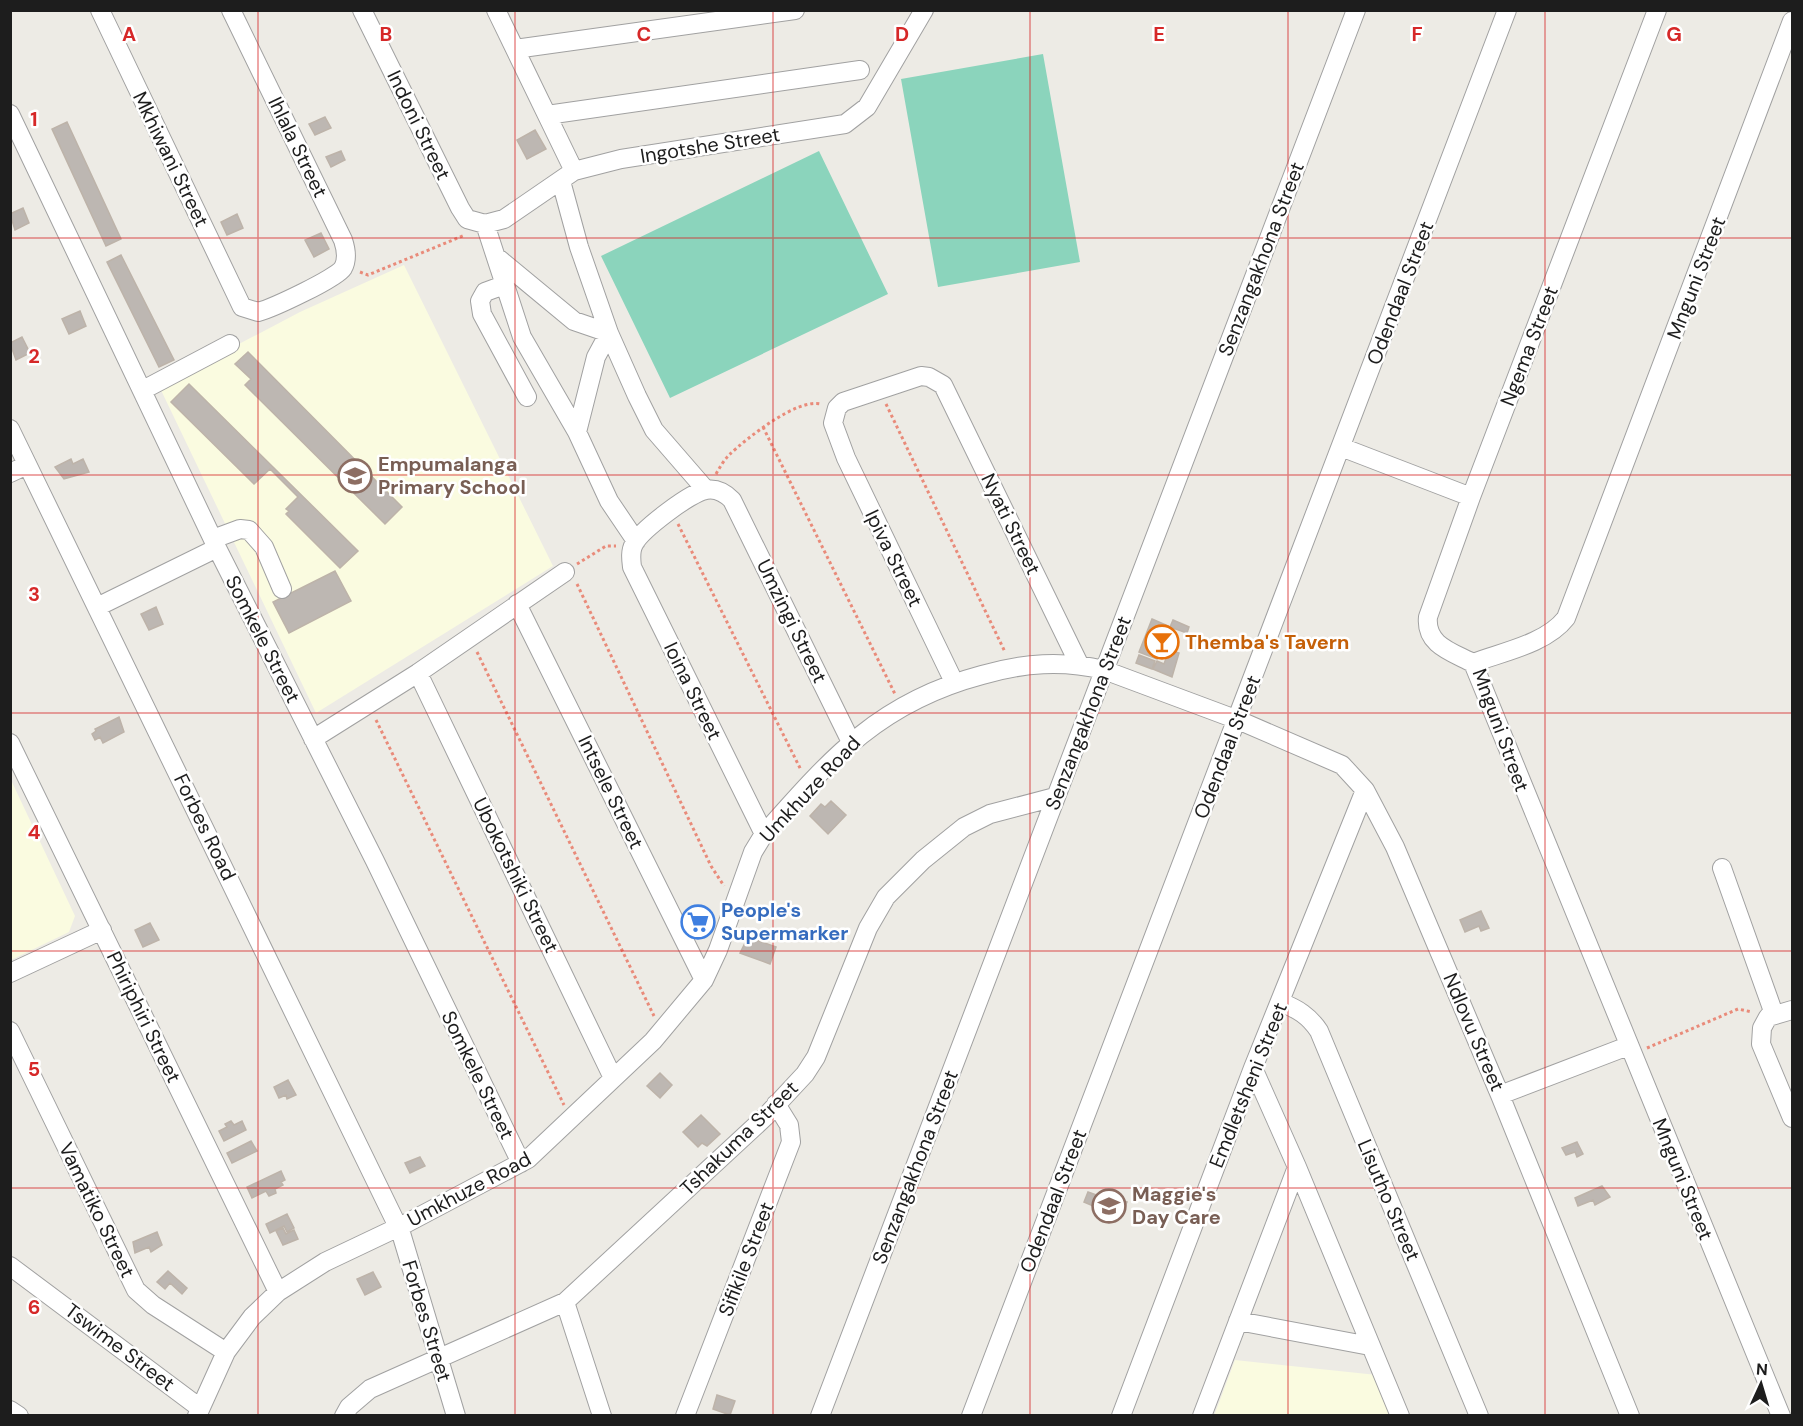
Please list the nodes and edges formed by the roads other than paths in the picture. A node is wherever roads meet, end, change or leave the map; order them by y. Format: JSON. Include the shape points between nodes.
{"nodes":[{"id":1,"x":100,"y":10,"type":"edge"},
{"id":2,"x":231,"y":10,"type":"edge"},
{"id":3,"x":362,"y":10,"type":"edge"},
{"id":4,"x":496,"y":10,"type":"edge"},
{"id":5,"x":795,"y":10,"type":"edge"},
{"id":6,"x":924,"y":10,"type":"edge"},
{"id":7,"x":1356,"y":10,"type":"edge"},
{"id":8,"x":1507,"y":10,"type":"edge"},
{"id":9,"x":1657,"y":10,"type":"edge"},
{"id":10,"x":1792,"y":21,"type":"edge"},
{"id":11,"x":515,"y":49,"type":"junction"},
{"id":12,"x":860,"y":70,"type":"dead end"},
{"id":13,"x":10,"y":114,"type":"edge"},
{"id":14,"x":547,"y":115,"type":"junction"},
{"id":15,"x":568,"y":176,"type":"junction"},
{"id":16,"x":480,"y":224,"type":"junction"},
{"id":17,"x":499,"y":260,"type":"junction"},
{"id":18,"x":327,"y":279,"type":"joint"},
{"id":19,"x":504,"y":285,"type":"junction"},
{"id":20,"x":609,"y":333,"type":"junction"},
{"id":21,"x":230,"y":344,"type":"dead end"},
{"id":22,"x":143,"y":390,"type":"junction"},
{"id":23,"x":527,"y":398,"type":"dead end"},
{"id":24,"x":10,"y":429,"type":"edge"},
{"id":25,"x":578,"y":432,"type":"junction"},
{"id":26,"x":835,"y":433,"type":"joint"},
{"id":27,"x":1341,"y":447,"type":"junction"},
{"id":28,"x":27,"y":465,"type":"junction"},
{"id":29,"x":10,"y":473,"type":"edge"},
{"id":30,"x":706,"y":490,"type":"junction"},
{"id":31,"x":1471,"y":497,"type":"junction"},
{"id":32,"x":215,"y":543,"type":"junction"},
{"id":33,"x":634,"y":543,"type":"junction"},
{"id":34,"x":567,"y":571,"type":"road end"},
{"id":35,"x":282,"y":589,"type":"dead end"},
{"id":36,"x":517,"y":604,"type":"junction"},
{"id":37,"x":97,"y":607,"type":"junction"},
{"id":38,"x":1473,"y":663,"type":"junction"},
{"id":39,"x":1079,"y":664,"type":"junction"},
{"id":40,"x":1104,"y":670,"type":"junction"},
{"id":41,"x":418,"y":673,"type":"junction"},
{"id":42,"x":954,"y":682,"type":"junction"},
{"id":43,"x":1238,"y":720,"type":"junction"},
{"id":44,"x":314,"y":739,"type":"junction"},
{"id":45,"x":851,"y":742,"type":"junction"},
{"id":46,"x":10,"y":743,"type":"edge"},
{"id":47,"x":1365,"y":790,"type":"junction"},
{"id":48,"x":1056,"y":797,"type":"junction"},
{"id":49,"x":764,"y":834,"type":"junction"},
{"id":50,"x":1722,"y":868,"type":"dead end"},
{"id":51,"x":102,"y":930,"type":"junction"},
{"id":52,"x":10,"y":973,"type":"edge"},
{"id":53,"x":704,"y":980,"type":"junction"},
{"id":54,"x":1280,"y":1002,"type":"junction"},
{"id":55,"x":1792,"y":1010,"type":"edge"},
{"id":56,"x":1771,"y":1016,"type":"junction"},
{"id":57,"x":10,"y":1031,"type":"edge"},
{"id":58,"x":1630,"y":1050,"type":"junction"},
{"id":59,"x":1253,"y":1068,"type":"junction"},
{"id":60,"x":613,"y":1078,"type":"junction"},
{"id":61,"x":1500,"y":1095,"type":"junction"},
{"id":62,"x":776,"y":1104,"type":"junction"},
{"id":63,"x":1792,"y":1118,"type":"edge"},
{"id":64,"x":521,"y":1163,"type":"junction"},
{"id":65,"x":1297,"y":1167,"type":"junction"},
{"id":66,"x":398,"y":1227,"type":"junction"},
{"id":67,"x":10,"y":1266,"type":"edge"},
{"id":68,"x":278,"y":1292,"type":"junction"},
{"id":69,"x":565,"y":1302,"type":"junction"},
{"id":70,"x":1238,"y":1321,"type":"junction"},
{"id":71,"x":1370,"y":1346,"type":"junction"},
{"id":72,"x":226,"y":1353,"type":"junction"},
{"id":73,"x":438,"y":1357,"type":"junction"},
{"id":74,"x":10,"y":1410,"type":"edge"},
{"id":75,"x":198,"y":1412,"type":"edge"},
{"id":76,"x":19,"y":1416,"type":"edge"},
{"id":77,"x":344,"y":1416,"type":"edge"},
{"id":78,"x":456,"y":1416,"type":"edge"},
{"id":79,"x":602,"y":1416,"type":"edge"},
{"id":80,"x":685,"y":1416,"type":"edge"},
{"id":81,"x":820,"y":1416,"type":"edge"},
{"id":82,"x":971,"y":1416,"type":"edge"},
{"id":83,"x":1121,"y":1416,"type":"edge"},
{"id":84,"x":1202,"y":1416,"type":"edge"},
{"id":85,"x":1400,"y":1416,"type":"edge"},
{"id":86,"x":1479,"y":1416,"type":"edge"},
{"id":87,"x":1630,"y":1416,"type":"edge"},
{"id":88,"x":1781,"y":1416,"type":"edge"}],
"edges":[{"from":1,"to":18,"type":"street","name":"Mkhiwani Street","via":[[242,307],[258,312]]},
{"from":2,"to":18,"type":"street","name":"Ihlala Street","via":[[344,240],[344,267]]},
{"from":3,"to":16,"type":"street","name":"Indoni Street","via":[[460,208],[467,219]]},
{"from":4,"to":11,"type":"street"},
{"from":5,"to":11,"type":"street"},
{"from":6,"to":15,"type":"street","name":"Ingotshe Street","via":[[867,107],[845,124],[666,151]]},
{"from":7,"to":40,"type":"street","name":"Senzangakhona Street"},
{"from":8,"to":27,"type":"street","name":"Odendaal Street"},
{"from":9,"to":31,"type":"street","name":"Ngema Street"},
{"from":10,"to":38,"type":"street","name":"Mnguni Street","via":[[1566,618],[1544,636]]},
{"from":11,"to":14,"type":"street"},
{"from":12,"to":14,"type":"street"},
{"from":13,"to":22,"type":"street","name":"Somkele Street"},
{"from":14,"to":15,"type":"street"},
{"from":15,"to":16,"type":"street","name":"Ingotshe Street","via":[[504,219]]},
{"from":15,"to":20,"type":"street","via":[[579,247]]},
{"from":16,"to":17,"type":"street"},
{"from":17,"to":19,"type":"street"},
{"from":17,"to":20,"type":"street","via":[[574,321]]},
{"from":19,"to":23,"type":"street","via":[[485,292],[480,301],[482,314]]},
{"from":19,"to":25,"type":"street","via":[[522,337]]},
{"from":20,"to":25,"type":"street","via":[[596,357]]},
{"from":20,"to":30,"type":"street","via":[[654,430]]},
{"from":21,"to":22,"type":"street"},
{"from":22,"to":32,"type":"street","name":"Somkele Street"},
{"from":24,"to":28,"type":"street","name":"Forbes Road"},
{"from":25,"to":33,"type":"street","via":[[609,501]]},
{"from":26,"to":39,"type":"street","name":"Nyati Street","via":[[834,414],[843,402],[921,376],[943,385]]},
{"from":26,"to":42,"type":"street","name":"Ipiva Street"},
{"from":27,"to":31,"type":"street"},
{"from":27,"to":43,"type":"street","name":"Odendaal Street"},
{"from":28,"to":29,"type":"street"},
{"from":28,"to":37,"type":"street","name":"Forbes Road"},
{"from":30,"to":33,"type":"street","via":[[694,494]]},
{"from":30,"to":45,"type":"street","name":"Umzingi Street","via":[[724,493],[732,500]]},
{"from":31,"to":38,"type":"street","name":"Ngema Street","via":[[1427,625],[1429,634],[1441,647]]},
{"from":32,"to":35,"type":"street","via":[[240,529],[249,530],[264,547]]},
{"from":32,"to":37,"type":"street"},
{"from":32,"to":44,"type":"street","name":"Somkele Street"},
{"from":33,"to":49,"type":"street","name":"Ioina Street","via":[[632,567]]},
{"from":34,"to":36,"type":"street"},
{"from":36,"to":41,"type":"street"},
{"from":36,"to":53,"type":"street","name":"Intsele Street"},
{"from":37,"to":66,"type":"street","name":"Forbes Road"},
{"from":38,"to":58,"type":"street","name":"Mnguni Street"},
{"from":39,"to":40,"type":"street","name":"Umkhuze Road"},
{"from":39,"to":42,"type":"street","name":"Umkhuze Road","via":[[1036,663]]},
{"from":40,"to":43,"type":"street","name":"Umkhuze Road"},
{"from":40,"to":48,"type":"street","name":"Senzangakhona Street"},
{"from":41,"to":44,"type":"street"},
{"from":41,"to":60,"type":"street","name":"Ubokotshiki Street"},
{"from":42,"to":45,"type":"street","name":"Umkhuze Road","via":[[901,706]]},
{"from":43,"to":47,"type":"street","name":"Ndlovu Street","via":[[1330,758],[1349,771]]},
{"from":43,"to":82,"type":"street","name":"Odendaal Street"},
{"from":44,"to":64,"type":"street","name":"Somkele Street"},
{"from":45,"to":49,"type":"street","name":"Umkhuze Road"},
{"from":46,"to":51,"type":"street","name":"Phiriphiri Street"},
{"from":47,"to":54,"type":"street","name":"Emdletsheni Street"},
{"from":47,"to":61,"type":"street","name":"Ndlovu Street","via":[[1395,847]]},
{"from":48,"to":62,"type":"street","name":"Tshakuma Street","via":[[990,814],[964,827],[886,897],[868,928],[816,1057]]},
{"from":48,"to":81,"type":"street","name":"Senzangakhona Street"},
{"from":49,"to":53,"type":"street","name":"Umkhuze Road","via":[[753,852]]},
{"from":50,"to":56,"type":"street"},
{"from":51,"to":52,"type":"street"},
{"from":51,"to":68,"type":"street","name":"Phiriphiri Street"},
{"from":53,"to":60,"type":"street","name":"Umkhuze Road","via":[[661,1031]]},
{"from":54,"to":59,"type":"street","name":"Emdletsheni Street"},
{"from":54,"to":86,"type":"street","name":"Lisutho Street","via":[[1298,1009],[1319,1031]]},
{"from":55,"to":56,"type":"street"},
{"from":56,"to":63,"type":"street","via":[[1762,1028],[1761,1044]]},
{"from":57,"to":72,"type":"street","name":"Vamatiko Street","via":[[136,1290]]},
{"from":58,"to":61,"type":"street"},
{"from":58,"to":88,"type":"street","name":"Mnguni Street"},
{"from":59,"to":65,"type":"street"},
{"from":59,"to":83,"type":"street","name":"Emdletsheni Street"},
{"from":60,"to":64,"type":"street","name":"Umkhuze Road","via":[[541,1150]]},
{"from":61,"to":87,"type":"street","name":"Ndlovu Street"},
{"from":62,"to":69,"type":"street","name":"Tshakuma Street"},
{"from":62,"to":80,"type":"street","name":"Sifikile Street","via":[[789,1125],[791,1142]]},
{"from":64,"to":66,"type":"street","name":"Umkhuze Road"},
{"from":65,"to":70,"type":"street"},
{"from":65,"to":71,"type":"street"},
{"from":66,"to":68,"type":"street","name":"Umkhuze Road","via":[[325,1262]]},
{"from":66,"to":73,"type":"street","name":"Forbes Street"},
{"from":67,"to":75,"type":"street","name":"Tswime Street"},
{"from":68,"to":72,"type":"street","name":"Umkhuze Road","via":[[252,1317]]},
{"from":69,"to":73,"type":"street","name":"Tshakuma Street"},
{"from":69,"to":79,"type":"street"},
{"from":70,"to":71,"type":"street"},
{"from":70,"to":84,"type":"street"},
{"from":71,"to":85,"type":"street"},
{"from":72,"to":75,"type":"street","name":"Umkhuze Road"},
{"from":73,"to":77,"type":"street","name":"Tshakuma Street","via":[[370,1389]]},
{"from":73,"to":78,"type":"street","name":"Forbes Street"},
{"from":74,"to":76,"type":"street"}]}
